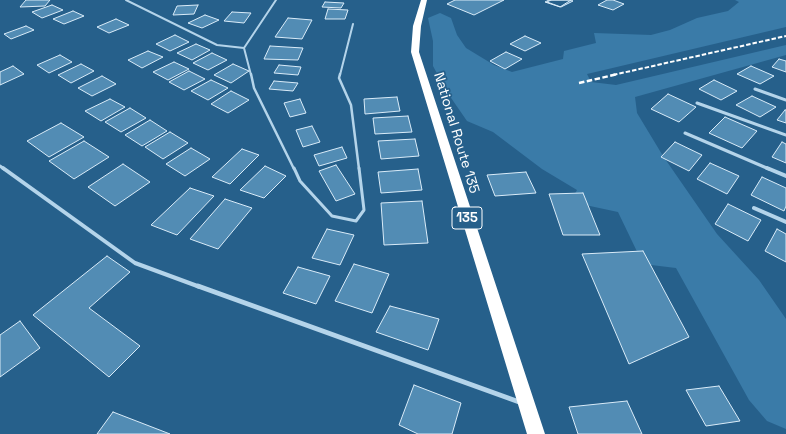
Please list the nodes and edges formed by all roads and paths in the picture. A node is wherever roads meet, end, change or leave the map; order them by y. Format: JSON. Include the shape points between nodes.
{"nodes":[{"id":1,"x":126,"y":0,"type":"edge"},
{"id":2,"x":276,"y":0,"type":"edge"},
{"id":3,"x":424,"y":0,"type":"edge"},
{"id":4,"x":353,"y":24,"type":"dead end"},
{"id":5,"x":244,"y":48,"type":"junction"},
{"id":6,"x":755,"y":89,"type":"dead end"},
{"id":7,"x":786,"y":100,"type":"edge"},
{"id":8,"x":697,"y":103,"type":"dead end"},
{"id":9,"x":686,"y":133,"type":"dead end"},
{"id":10,"x":786,"y":135,"type":"edge"},
{"id":11,"x":0,"y":166,"type":"edge"},
{"id":12,"x":786,"y":176,"type":"edge"},
{"id":13,"x":754,"y":208,"type":"dead end"},
{"id":14,"x":786,"y":222,"type":"edge"},
{"id":15,"x":525,"y":405,"type":"junction"},
{"id":16,"x":536,"y":434,"type":"edge"}],
"edges":[{"from":1,"to":5,"type":"lane","via":[[216,45]]},
{"from":2,"to":5,"type":"lane"},
{"from":3,"to":15,"type":"highway","name":"National Route 135","number":"135","via":[[417,26],[416,52]]},
{"from":4,"to":5,"type":"lane","via":[[339,78],[352,105],[364,210],[356,221],[332,216],[300,181],[254,88]]},
{"from":6,"to":7,"type":"street"},
{"from":8,"to":10,"type":"street"},
{"from":9,"to":12,"type":"street"},
{"from":11,"to":15,"type":"street","via":[[136,263]]},
{"from":13,"to":14,"type":"street"},
{"from":15,"to":16,"type":"highway","name":"National Route 135","number":"135"}]}
